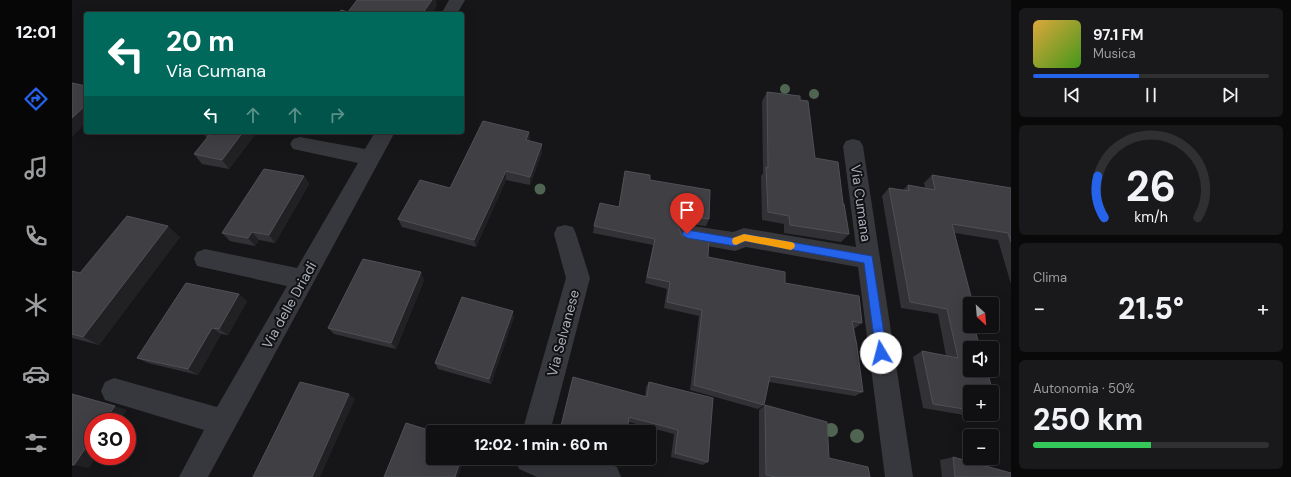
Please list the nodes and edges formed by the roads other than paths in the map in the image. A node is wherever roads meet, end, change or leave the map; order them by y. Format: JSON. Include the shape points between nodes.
{"nodes":[{"id":1,"x":457,"y":0,"type":"edge"},
{"id":2,"x":450,"y":12,"type":"edge"},
{"id":3,"x":384,"y":134,"type":"edge"},
{"id":4,"x":300,"y":144,"type":"dead end"},
{"id":5,"x":853,"y":146,"type":"dead end"},
{"id":6,"x":371,"y":158,"type":"junction"},
{"id":7,"x":565,"y":234,"type":"dead end"},
{"id":8,"x":687,"y":234,"type":"dead end"},
{"id":9,"x":205,"y":259,"type":"dead end"},
{"id":10,"x":868,"y":259,"type":"junction"},
{"id":11,"x":303,"y":279,"type":"junction"},
{"id":12,"x":114,"y":391,"type":"dead end"},
{"id":13,"x":222,"y":422,"type":"junction"},
{"id":14,"x":538,"y":425,"type":"edge"},
{"id":15,"x":547,"y":465,"type":"edge"},
{"id":16,"x":193,"y":477,"type":"edge"},
{"id":17,"x":607,"y":477,"type":"edge"},
{"id":18,"x":899,"y":477,"type":"edge"}],
"edges":[{"from":1,"to":2,"type":"street"},
{"from":3,"to":6,"type":"street","name":"Via delle Driadi"},
{"from":4,"to":6,"type":"street"},
{"from":5,"to":10,"type":"street","name":"Via Cumana"},
{"from":6,"to":11,"type":"street","name":"Via delle Driadi"},
{"from":7,"to":14,"type":"street","name":"Via Selvanese","via":[[578,278]]},
{"from":8,"to":10,"type":"street","name":"Via Cumana","via":[[735,242],[744,238]]},
{"from":9,"to":11,"type":"street"},
{"from":10,"to":18,"type":"street","name":"Via Cumana"},
{"from":11,"to":13,"type":"street","name":"Via delle Driadi"},
{"from":12,"to":13,"type":"street"},
{"from":13,"to":16,"type":"street","name":"Via delle Driadi"},
{"from":15,"to":17,"type":"street"}]}
